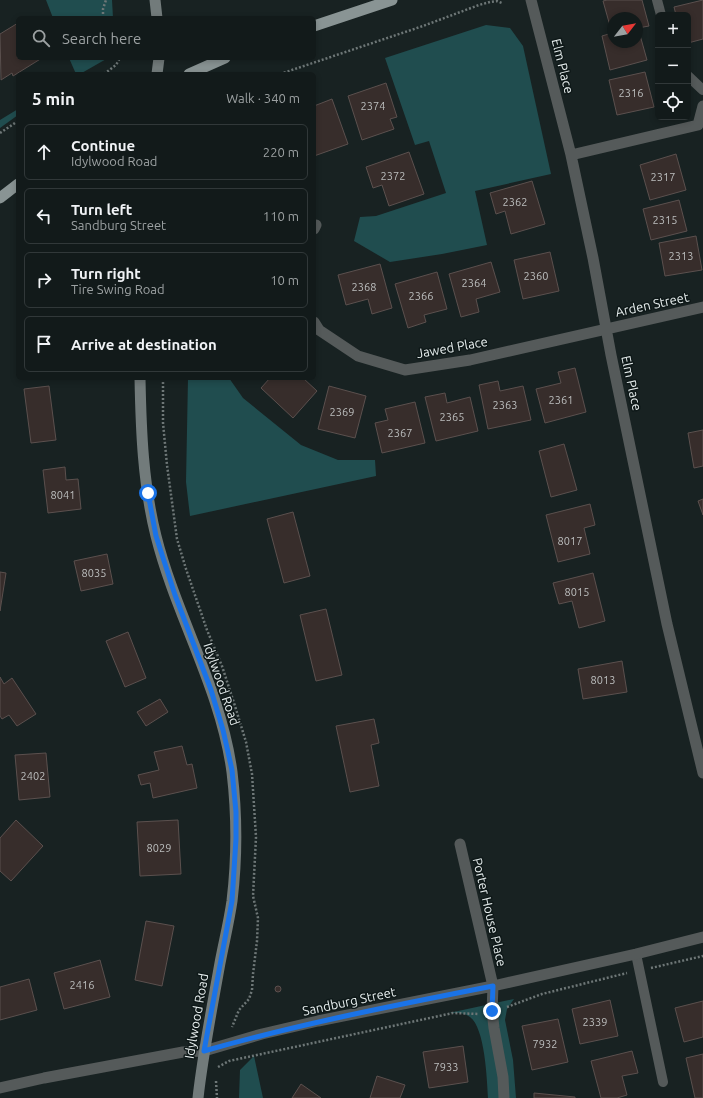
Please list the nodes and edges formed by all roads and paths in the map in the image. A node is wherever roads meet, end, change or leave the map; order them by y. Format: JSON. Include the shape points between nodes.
{"nodes":[{"id":1,"x":106,"y":0,"type":"edge"},
{"id":2,"x":155,"y":0,"type":"edge"},
{"id":3,"x":392,"y":0,"type":"edge"},
{"id":4,"x":531,"y":0,"type":"edge"},
{"id":5,"x":657,"y":0,"type":"edge"},
{"id":6,"x":371,"y":3,"type":"edge"},
{"id":7,"x":502,"y":3,"type":"dead end"},
{"id":8,"x":660,"y":12,"type":"edge"},
{"id":9,"x":103,"y":16,"type":"edge"},
{"id":10,"x":156,"y":16,"type":"edge"},
{"id":11,"x":316,"y":25,"type":"edge"},
{"id":12,"x":119,"y":60,"type":"edge"},
{"id":13,"x":159,"y":60,"type":"edge"},
{"id":14,"x":220,"y":60,"type":"edge"},
{"id":15,"x":106,"y":72,"type":"edge"},
{"id":16,"x":157,"y":72,"type":"edge"},
{"id":17,"x":194,"y":72,"type":"edge"},
{"id":18,"x":286,"y":72,"type":"edge"},
{"id":19,"x":691,"y":79,"type":"edge"},
{"id":20,"x":703,"y":90,"type":"edge"},
{"id":21,"x":703,"y":106,"type":"edge"},
{"id":22,"x":16,"y":122,"type":"edge"},
{"id":23,"x":700,"y":127,"type":"edge"},
{"id":24,"x":0,"y":133,"type":"edge"},
{"id":25,"x":571,"y":155,"type":"junction"},
{"id":26,"x":16,"y":186,"type":"edge"},
{"id":27,"x":0,"y":198,"type":"edge"},
{"id":28,"x":703,"y":307,"type":"edge"},
{"id":29,"x":316,"y":325,"type":"edge"},
{"id":30,"x":607,"y":328,"type":"junction"},
{"id":31,"x":140,"y":380,"type":"edge"},
{"id":32,"x":703,"y":773,"type":"edge"},
{"id":33,"x":460,"y":844,"type":"dead end"},
{"id":34,"x":703,"y":937,"type":"edge"},
{"id":35,"x":636,"y":954,"type":"junction"},
{"id":36,"x":703,"y":956,"type":"edge"},
{"id":37,"x":639,"y":970,"type":"junction"},
{"id":38,"x":493,"y":986,"type":"junction"},
{"id":39,"x":492,"y":1011,"type":"junction"},
{"id":40,"x":204,"y":1051,"type":"junction"},
{"id":41,"x":218,"y":1067,"type":"dead end"},
{"id":42,"x":663,"y":1082,"type":"dead end"},
{"id":43,"x":0,"y":1088,"type":"edge"},
{"id":44,"x":198,"y":1098,"type":"edge"},
{"id":45,"x":504,"y":1098,"type":"edge"}],
"edges":[{"from":1,"to":9,"type":"path"},
{"from":2,"to":10,"type":"main road"},
{"from":3,"to":6,"type":"main road"},
{"from":4,"to":25,"type":"street","name":"Elm Place"},
{"from":5,"to":8,"type":"lane"},
{"from":6,"to":11,"type":"main road"},
{"from":7,"to":18,"type":"path","via":[[497,1],[479,5]]},
{"from":12,"to":15,"type":"path"},
{"from":13,"to":16,"type":"main road"},
{"from":14,"to":17,"type":"main road"},
{"from":19,"to":20,"type":"lane"},
{"from":21,"to":23,"type":"street"},
{"from":22,"to":24,"type":"path"},
{"from":23,"to":25,"type":"street"},
{"from":25,"to":30,"type":"street","name":"Elm Place"},
{"from":26,"to":27,"type":"main road"},
{"from":28,"to":30,"type":"street","name":"Arden Street"},
{"from":29,"to":30,"type":"street","name":"Jawed Place","via":[[319,330],[358,356],[405,370],[470,360]]},
{"from":30,"to":32,"type":"street","name":"Elm Place","via":[[668,624]]},
{"from":31,"to":40,"type":"main road","name":"Idylwood Road","via":[[142,437],[156,536],[211,690],[232,770],[236,839],[232,901]]},
{"from":33,"to":38,"type":"street","name":"Porter House Place"},
{"from":34,"to":35,"type":"street","name":"Sandburg Street"},
{"from":35,"to":37,"type":"lane"},
{"from":35,"to":38,"type":"street","name":"Sandburg Street"},
{"from":36,"to":37,"type":"path"},
{"from":37,"to":39,"type":"path","via":[[542,994]]},
{"from":37,"to":42,"type":"lane"},
{"from":38,"to":39,"type":"street","name":"Porter House Place"},
{"from":38,"to":40,"type":"street","name":"Sandburg Street","via":[[318,1021]]},
{"from":39,"to":41,"type":"path","via":[[475,1015],[453,1013],[229,1060]]},
{"from":39,"to":45,"type":"street","name":"Porter House Place"},
{"from":40,"to":43,"type":"street","name":"Sandburg Street","via":[[175,1054]]},
{"from":40,"to":44,"type":"main road","name":"Idylwood Road"}]}
